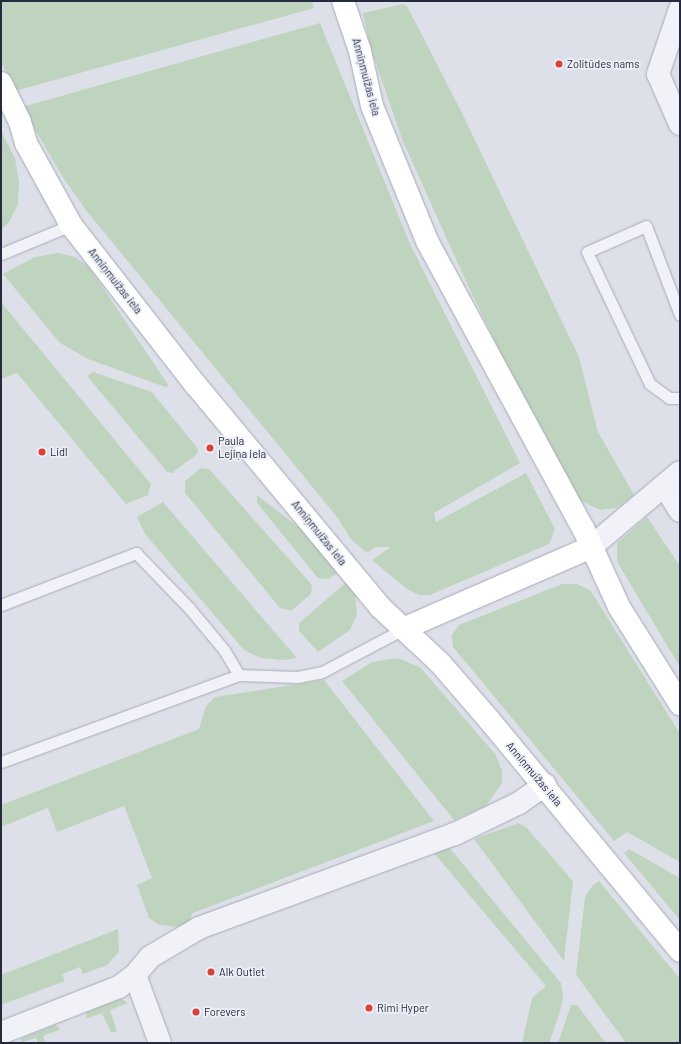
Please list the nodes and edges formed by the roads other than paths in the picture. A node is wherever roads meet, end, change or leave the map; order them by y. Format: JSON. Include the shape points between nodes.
{"nodes":[{"id":1,"x":343,"y":1,"type":"edge"},
{"id":2,"x":680,"y":9,"type":"edge"},
{"id":3,"x":1,"y":83,"type":"edge"},
{"id":4,"x":680,"y":124,"type":"edge"},
{"id":5,"x":71,"y":224,"type":"junction"},
{"id":6,"x":1,"y":254,"type":"edge"},
{"id":7,"x":680,"y":315,"type":"edge"},
{"id":8,"x":680,"y":398,"type":"edge"},
{"id":9,"x":680,"y":472,"type":"edge"},
{"id":10,"x":664,"y":487,"type":"junction"},
{"id":11,"x":680,"y":511,"type":"edge"},
{"id":12,"x":591,"y":547,"type":"junction"},
{"id":13,"x":1,"y":605,"type":"edge"},
{"id":14,"x":405,"y":628,"type":"junction"},
{"id":15,"x":239,"y":675,"type":"junction"},
{"id":16,"x":680,"y":704,"type":"edge"},
{"id":17,"x":1,"y":762,"type":"edge"},
{"id":18,"x":545,"y":785,"type":"junction"},
{"id":19,"x":680,"y":951,"type":"edge"},
{"id":20,"x":135,"y":975,"type":"junction"},
{"id":21,"x":1,"y":1033,"type":"edge"},
{"id":22,"x":160,"y":1043,"type":"edge"}],
"edges":[{"from":1,"to":12,"type":"street","name":"Anniņmuižas iela","via":[[360,51],[372,106],[428,243],[487,356],[548,462]]},
{"from":2,"to":4,"type":"street","via":[[658,74]]},
{"from":3,"to":5,"type":"street","name":"Anniņmuižas iela","via":[[20,122],[26,143]]},
{"from":5,"to":6,"type":"lane"},
{"from":5,"to":14,"type":"street","name":"Anniņmuižas iela","via":[[195,384],[380,607]]},
{"from":7,"to":8,"type":"lane","via":[[646,226],[587,252],[650,384],[669,398]]},
{"from":9,"to":10,"type":"street"},
{"from":10,"to":11,"type":"street"},
{"from":10,"to":12,"type":"street"},
{"from":12,"to":14,"type":"street"},
{"from":12,"to":16,"type":"street","name":"Anniņmuižas iela","via":[[619,607]]},
{"from":13,"to":15,"type":"lane","via":[[136,553],[190,609],[224,650]]},
{"from":14,"to":15,"type":"lane","via":[[322,672],[297,677]]},
{"from":14,"to":18,"type":"street","name":"Anniņmuižas iela","via":[[440,663]]},
{"from":15,"to":17,"type":"lane"},
{"from":18,"to":19,"type":"street","name":"Anniņmuižas iela"},
{"from":18,"to":20,"type":"street","via":[[519,803],[455,834],[199,928],[150,957]]},
{"from":20,"to":21,"type":"street","via":[[119,987]]},
{"from":20,"to":22,"type":"street"}]}
